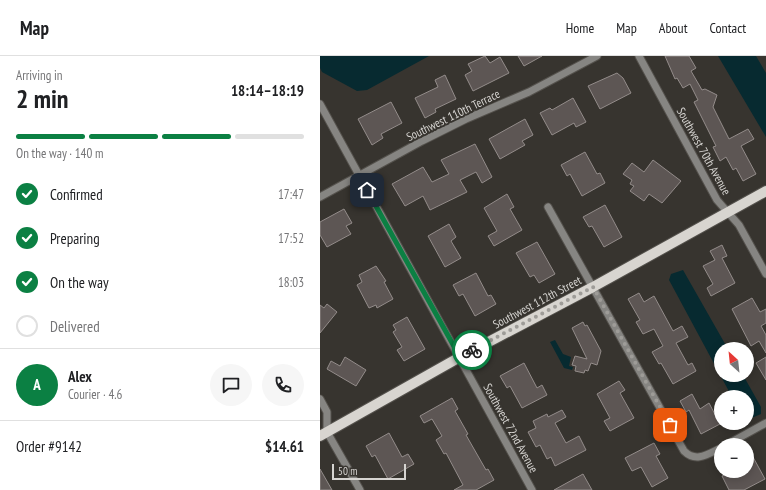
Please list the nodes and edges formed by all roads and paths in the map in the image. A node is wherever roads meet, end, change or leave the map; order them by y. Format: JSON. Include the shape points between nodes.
{"nodes":[{"id":1,"x":597,"y":56,"type":"edge"},
{"id":2,"x":639,"y":56,"type":"edge"},
{"id":3,"x":320,"y":104,"type":"edge"},
{"id":4,"x":359,"y":176,"type":"junction"},
{"id":5,"x":766,"y":191,"type":"edge"},
{"id":6,"x":320,"y":197,"type":"edge"},
{"id":7,"x":548,"y":207,"type":"dead end"},
{"id":8,"x":727,"y":212,"type":"junction"},
{"id":9,"x":766,"y":274,"type":"edge"},
{"id":10,"x":593,"y":287,"type":"junction"},
{"id":11,"x":460,"y":357,"type":"junction"},
{"id":12,"x":320,"y":399,"type":"edge"},
{"id":13,"x":766,"y":423,"type":"edge"},
{"id":14,"x":322,"y":432,"type":"edge"},
{"id":15,"x":739,"y":438,"type":"edge"},
{"id":16,"x":714,"y":452,"type":"edge"},
{"id":17,"x":360,"y":490,"type":"edge"},
{"id":18,"x":532,"y":490,"type":"edge"}],
"edges":[{"from":1,"to":4,"type":"street","name":"Southwest 110th Terrace","via":[[529,92],[444,130]]},
{"from":2,"to":8,"type":"street","name":"Southwest 70th Avenue"},
{"from":3,"to":4,"type":"street","name":"Southwest 72nd Avenue"},
{"from":4,"to":6,"type":"street","name":"Southwest 110th Terrace"},
{"from":4,"to":11,"type":"street","name":"Southwest 72nd Avenue"},
{"from":5,"to":8,"type":"main road","name":"Southwest 112th Street"},
{"from":7,"to":10,"type":"street"},
{"from":8,"to":9,"type":"street","name":"Southwest 70th Avenue","via":[[739,225]]},
{"from":8,"to":10,"type":"main road","name":"Southwest 112th Street"},
{"from":10,"to":11,"type":"main road","name":"Southwest 112th Street"},
{"from":10,"to":16,"type":"street","via":[[684,451],[694,458]]},
{"from":11,"to":14,"type":"main road","name":"Southwest 112th Street"},
{"from":11,"to":18,"type":"street","name":"Southwest 72nd Avenue"},
{"from":12,"to":14,"type":"street","via":[[327,412]]},
{"from":13,"to":15,"type":"street"},
{"from":14,"to":17,"type":"street"}]}
